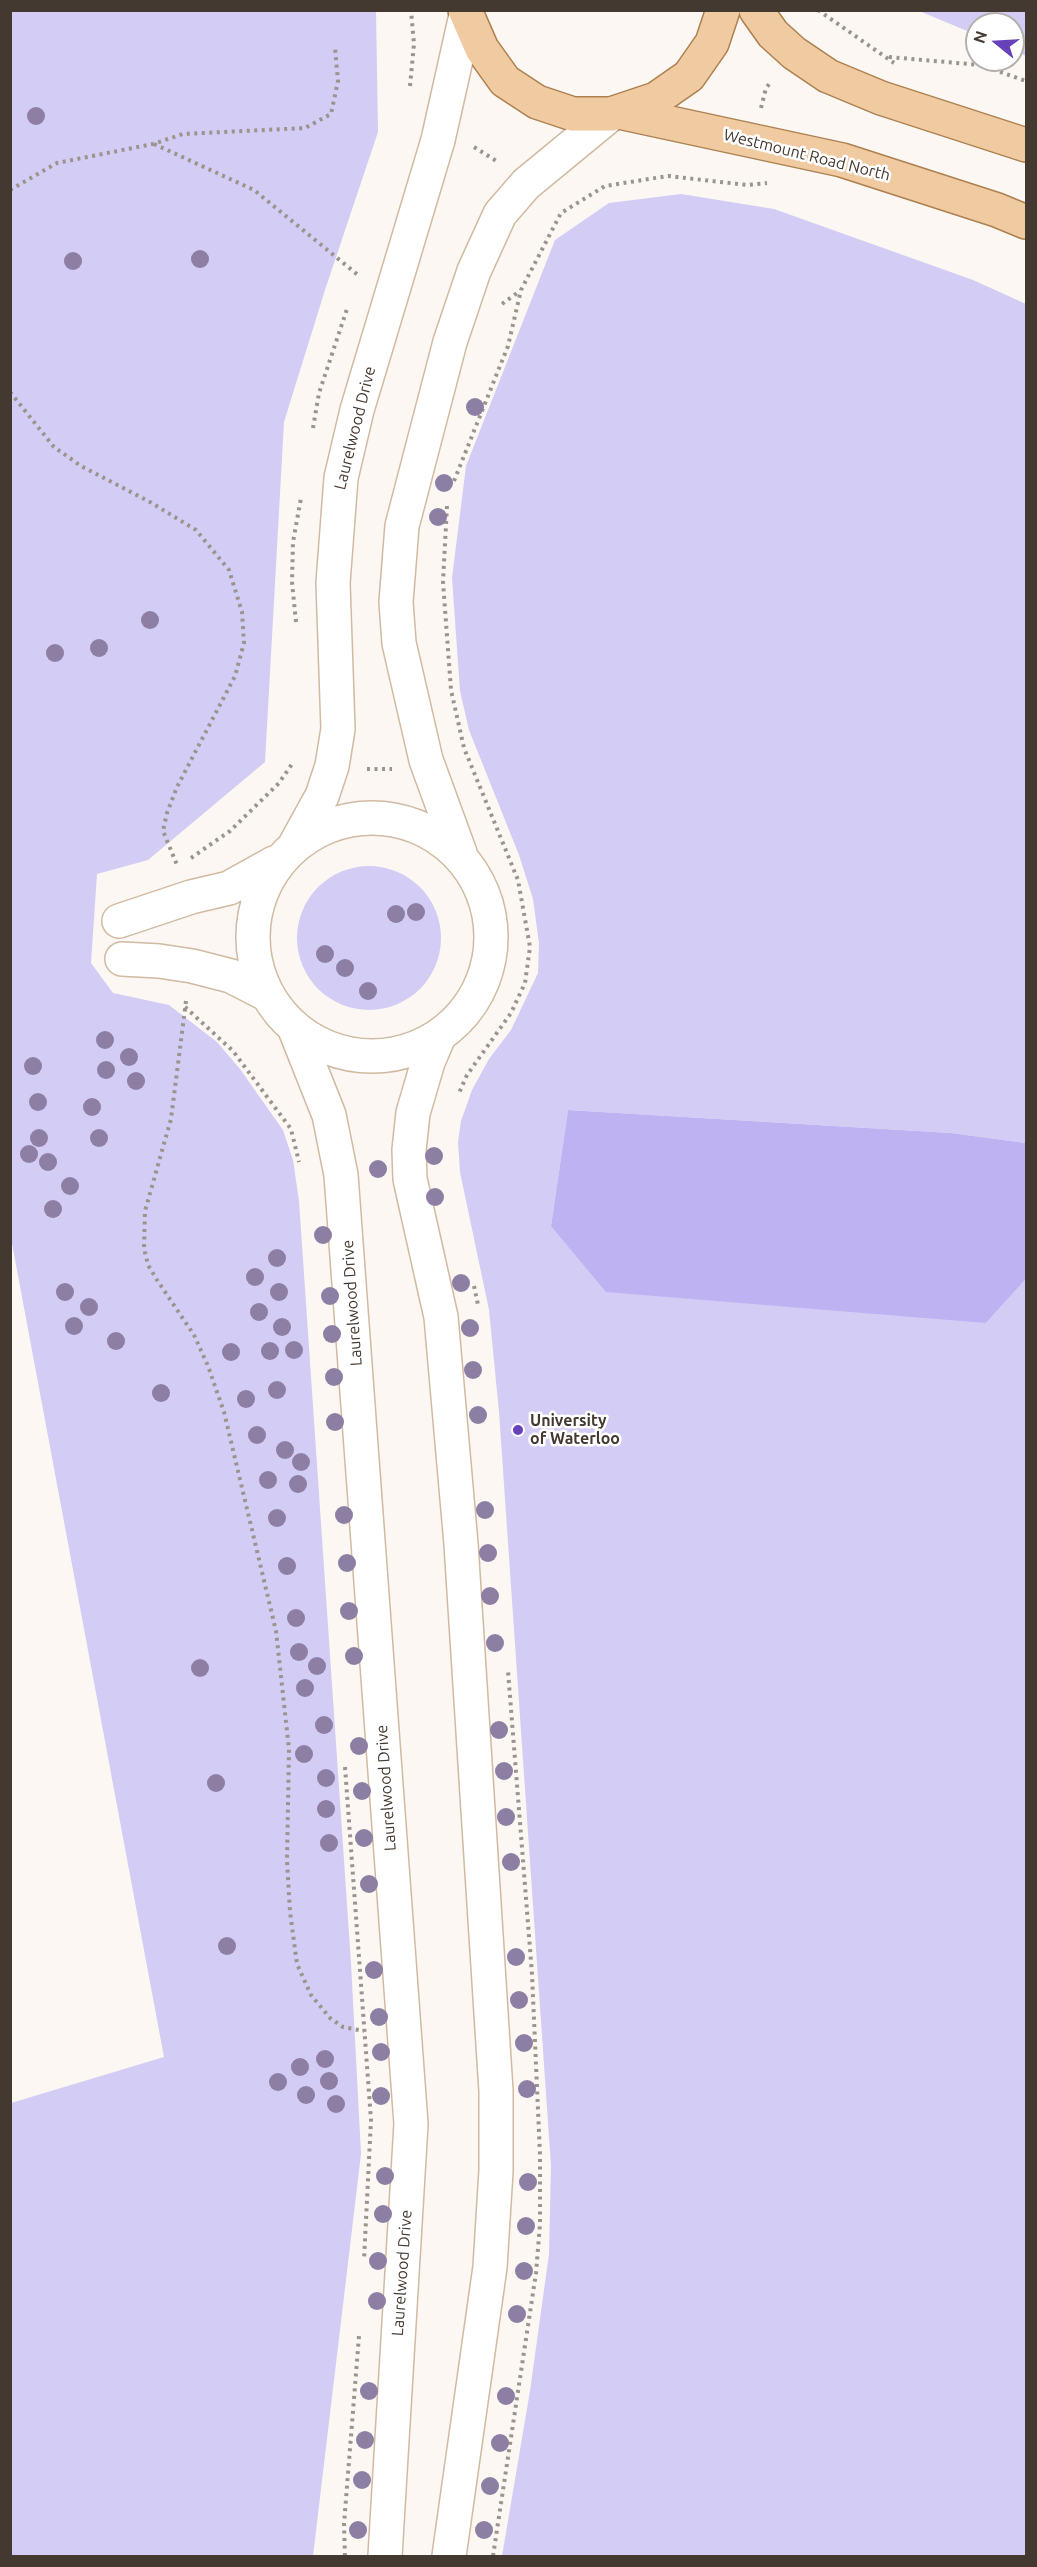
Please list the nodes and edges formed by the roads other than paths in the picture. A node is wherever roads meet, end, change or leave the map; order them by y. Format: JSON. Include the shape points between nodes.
{"nodes":[{"id":1,"x":723,"y":10,"type":"edge"},
{"id":2,"x":756,"y":10,"type":"edge"},
{"id":3,"x":466,"y":13,"type":"edge"},
{"id":4,"x":615,"y":113,"type":"junction"},
{"id":5,"x":1026,"y":145,"type":"edge"},
{"id":6,"x":1026,"y":222,"type":"edge"},
{"id":7,"x":460,"y":853,"type":"junction"},
{"id":8,"x":284,"y":854,"type":"junction"},
{"id":9,"x":119,"y":921,"type":"dead end"},
{"id":10,"x":122,"y":959,"type":"dead end"},
{"id":11,"x":268,"y":995,"type":"junction"},
{"id":12,"x":294,"y":1027,"type":"junction"},
{"id":13,"x":439,"y":1036,"type":"junction"},
{"id":14,"x":385,"y":2556,"type":"edge"},
{"id":15,"x":449,"y":2556,"type":"edge"}],
"edges":[{"from":1,"to":4,"type":"main road","via":[[712,43],[689,76],[656,99]]},
{"from":2,"to":5,"type":"main road","via":[[773,34],[828,76],[881,98]]},
{"from":3,"to":4,"type":"main road","via":[[482,49],[505,81],[537,102],[573,114]]},
{"from":3,"to":8,"type":"street","name":"Laurelwood Drive","via":[[438,141],[357,410],[341,478],[333,584],[338,729],[332,766],[322,796]]},
{"from":4,"to":6,"type":"main road","name":"Westmount Road North","via":[[842,160]]},
{"from":4,"to":7,"type":"street","via":[[526,184],[500,214],[474,271],[450,342],[402,526],[396,602],[399,643],[426,760]]},
{"from":7,"to":8,"type":"street","via":[[402,821],[364,817],[327,825]]},
{"from":7,"to":13,"type":"street","via":[[484,897],[491,935],[485,974],[467,1009]]},
{"from":8,"to":9,"type":"street","via":[[229,888]]},
{"from":8,"to":11,"type":"street","name":"Laurelwood Drive","via":[[254,915],[254,957]]},
{"from":10,"to":11,"type":"street","via":[[212,971]]},
{"from":11,"to":12,"type":"street"},
{"from":12,"to":13,"type":"street","via":[[327,1048],[365,1056],[404,1052]]},
{"from":12,"to":14,"type":"street","name":"Laurelwood Drive","via":[[329,1115],[341,1175],[411,2124]]},
{"from":13,"to":15,"type":"street","via":[[413,1113],[410,1179],[441,1317],[461,1544],[496,2102],[490,2267]]}]}
